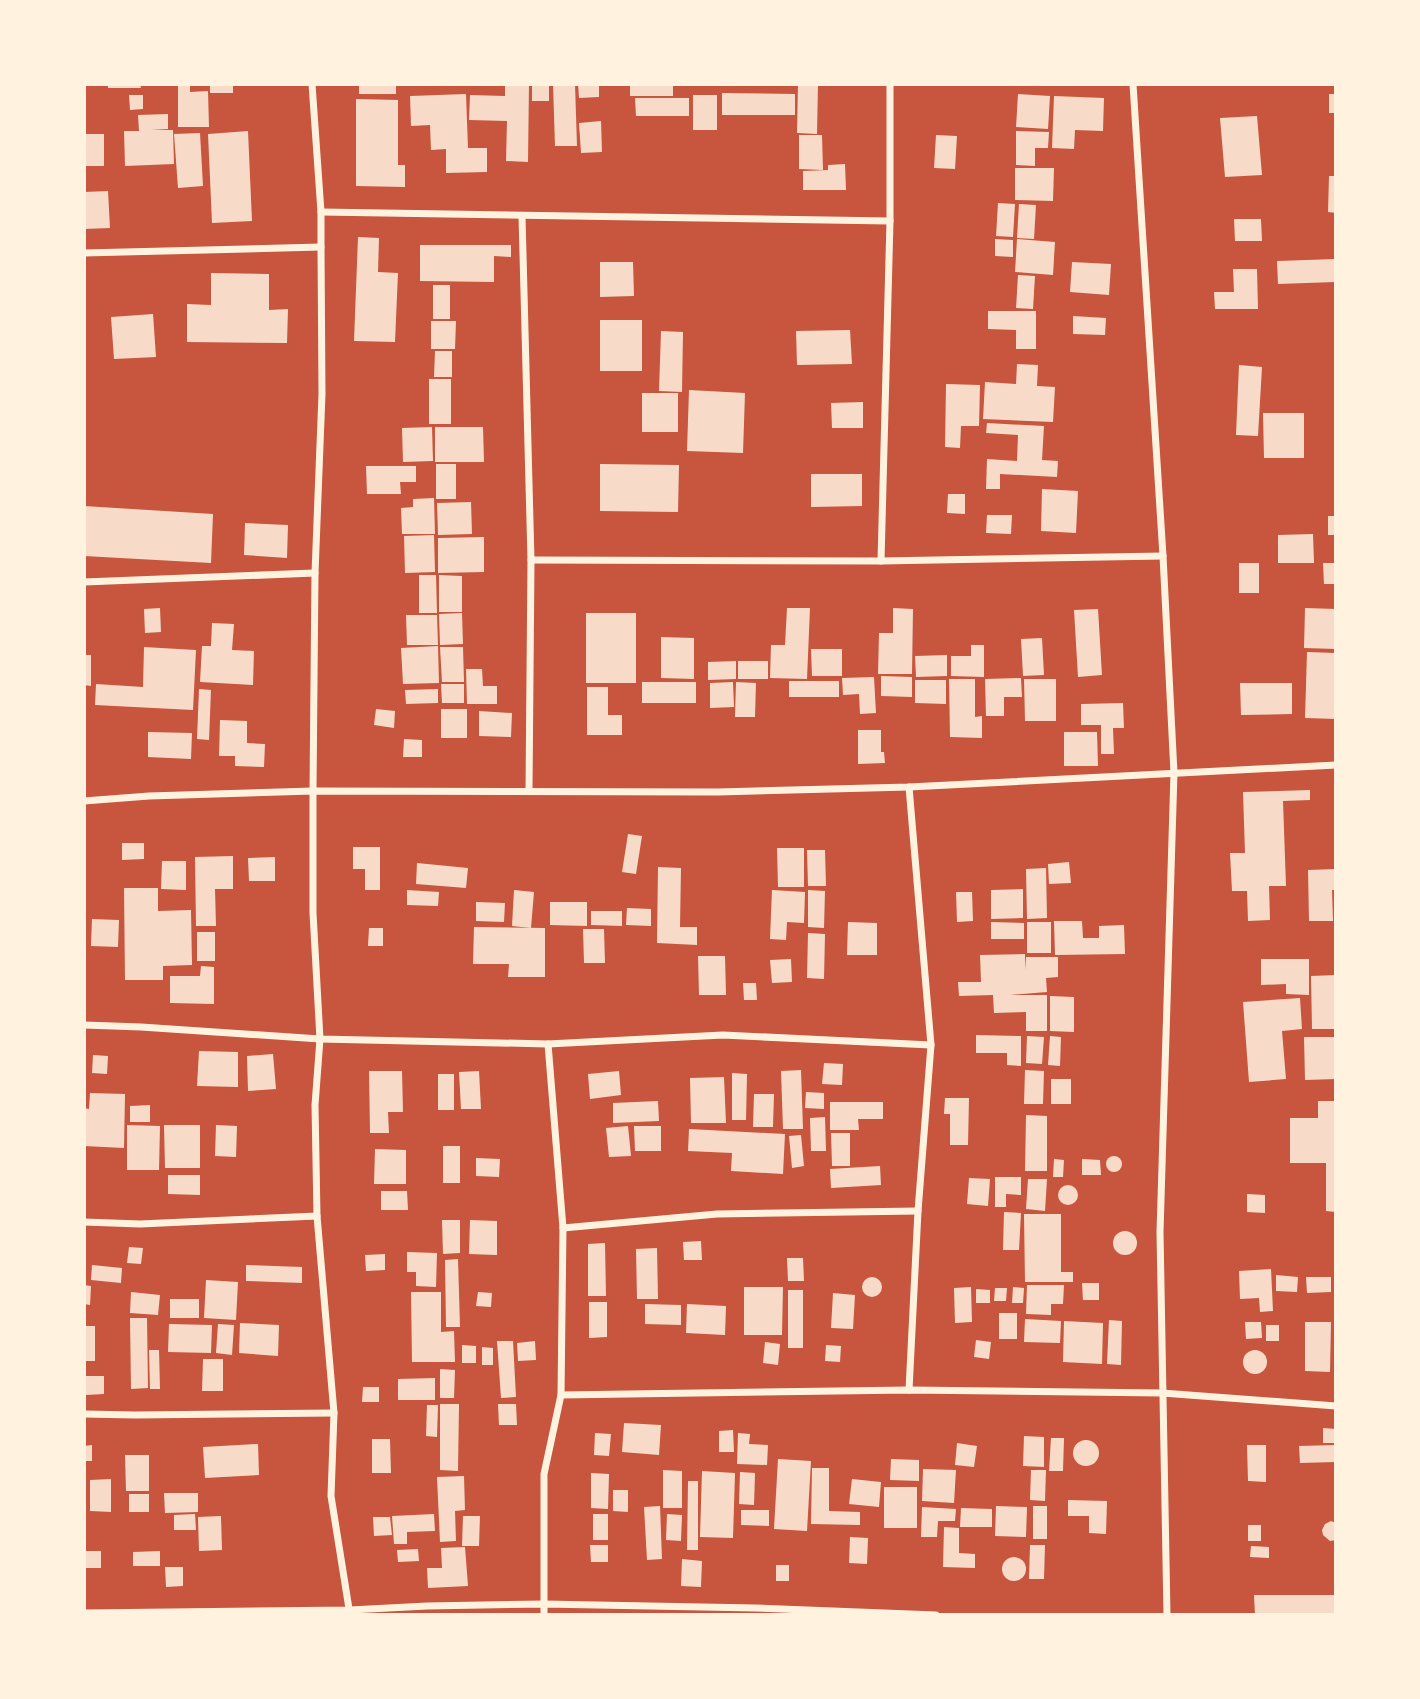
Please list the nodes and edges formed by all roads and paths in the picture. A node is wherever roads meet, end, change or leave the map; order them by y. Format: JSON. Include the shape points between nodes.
{"nodes":[{"id":1,"x":313,"y":84,"type":"edge"},
{"id":2,"x":890,"y":84,"type":"edge"},
{"id":3,"x":1133,"y":84,"type":"edge"},
{"id":4,"x":321,"y":212,"type":"junction"},
{"id":5,"x":522,"y":216,"type":"junction"},
{"id":6,"x":890,"y":221,"type":"junction"},
{"id":7,"x":321,"y":247,"type":"junction"},
{"id":8,"x":84,"y":253,"type":"edge"},
{"id":9,"x":1163,"y":556,"type":"junction"},
{"id":10,"x":531,"y":560,"type":"junction"},
{"id":11,"x":881,"y":561,"type":"junction"},
{"id":12,"x":315,"y":573,"type":"junction"},
{"id":13,"x":84,"y":582,"type":"edge"},
{"id":14,"x":1336,"y":765,"type":"edge"},
{"id":15,"x":1174,"y":773,"type":"junction"},
{"id":16,"x":909,"y":787,"type":"junction"},
{"id":17,"x":313,"y":790,"type":"junction"},
{"id":18,"x":529,"y":791,"type":"junction"},
{"id":19,"x":84,"y":802,"type":"edge"},
{"id":20,"x":84,"y":1025,"type":"edge"},
{"id":21,"x":320,"y":1038,"type":"junction"},
{"id":22,"x":548,"y":1044,"type":"junction"},
{"id":23,"x":931,"y":1045,"type":"junction"},
{"id":24,"x":918,"y":1211,"type":"junction"},
{"id":25,"x":317,"y":1216,"type":"junction"},
{"id":26,"x":84,"y":1222,"type":"edge"},
{"id":27,"x":563,"y":1228,"type":"junction"},
{"id":28,"x":909,"y":1390,"type":"junction"},
{"id":29,"x":1162,"y":1393,"type":"junction"},
{"id":30,"x":561,"y":1395,"type":"junction"},
{"id":31,"x":1336,"y":1406,"type":"edge"},
{"id":32,"x":334,"y":1413,"type":"junction"},
{"id":33,"x":84,"y":1414,"type":"edge"},
{"id":34,"x":544,"y":1604,"type":"junction"},
{"id":35,"x":755,"y":1611,"type":"edge"},
{"id":36,"x":84,"y":1613,"type":"edge"},
{"id":37,"x":350,"y":1613,"type":"edge"},
{"id":38,"x":544,"y":1615,"type":"edge"},
{"id":39,"x":936,"y":1615,"type":"edge"},
{"id":40,"x":1167,"y":1615,"type":"edge"}],
"edges":[{"from":1,"to":4,"type":"street"},
{"from":2,"to":6,"type":"street"},
{"from":3,"to":9,"type":"street"},
{"from":4,"to":5,"type":"street"},
{"from":4,"to":7,"type":"street"},
{"from":5,"to":6,"type":"street"},
{"from":5,"to":10,"type":"street"},
{"from":6,"to":11,"type":"street"},
{"from":7,"to":8,"type":"street"},
{"from":7,"to":12,"type":"street","via":[[322,394]]},
{"from":9,"to":11,"type":"street"},
{"from":9,"to":15,"type":"street"},
{"from":10,"to":11,"type":"street"},
{"from":10,"to":18,"type":"street"},
{"from":12,"to":13,"type":"street"},
{"from":12,"to":17,"type":"street"},
{"from":14,"to":15,"type":"street"},
{"from":15,"to":16,"type":"street"},
{"from":15,"to":29,"type":"street","via":[[1160,1232]]},
{"from":16,"to":18,"type":"street"},
{"from":16,"to":23,"type":"street"},
{"from":17,"to":18,"type":"street"},
{"from":17,"to":19,"type":"street"},
{"from":17,"to":21,"type":"street"},
{"from":20,"to":21,"type":"street"},
{"from":21,"to":22,"type":"street"},
{"from":21,"to":25,"type":"street","via":[[315,1105]]},
{"from":22,"to":23,"type":"street","via":[[723,1035]]},
{"from":22,"to":27,"type":"street"},
{"from":23,"to":24,"type":"street"},
{"from":24,"to":27,"type":"street","via":[[717,1214]]},
{"from":24,"to":28,"type":"street"},
{"from":25,"to":26,"type":"street"},
{"from":25,"to":32,"type":"street"},
{"from":27,"to":30,"type":"street"},
{"from":28,"to":29,"type":"street"},
{"from":28,"to":30,"type":"street"},
{"from":29,"to":31,"type":"street"},
{"from":29,"to":40,"type":"street"},
{"from":30,"to":34,"type":"street","via":[[544,1474]]},
{"from":32,"to":33,"type":"street"},
{"from":32,"to":37,"type":"street","via":[[331,1496]]},
{"from":34,"to":35,"type":"street"},
{"from":34,"to":37,"type":"street"},
{"from":34,"to":38,"type":"street"},
{"from":35,"to":39,"type":"street"},
{"from":36,"to":37,"type":"street"}]}
